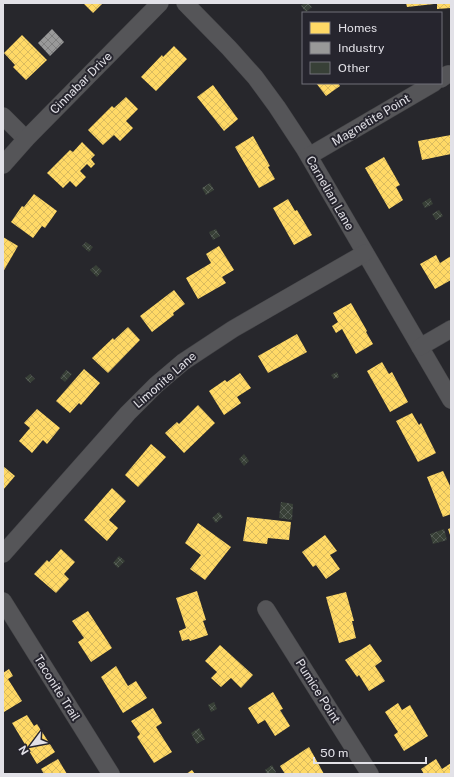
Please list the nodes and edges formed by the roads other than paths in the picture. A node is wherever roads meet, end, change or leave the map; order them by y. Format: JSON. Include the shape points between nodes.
{"nodes":[{"id":1,"x":160,"y":3,"type":"edge"},
{"id":2,"x":185,"y":3,"type":"edge"},
{"id":3,"x":432,"y":84,"type":"edge"},
{"id":4,"x":3,"y":116,"type":"edge"},
{"id":5,"x":26,"y":139,"type":"junction"},
{"id":6,"x":309,"y":156,"type":"junction"},
{"id":7,"x":3,"y":165,"type":"edge"},
{"id":8,"x":365,"y":252,"type":"junction"},
{"id":9,"x":451,"y":329,"type":"edge"},
{"id":10,"x":420,"y":347,"type":"junction"},
{"id":11,"x":451,"y":400,"type":"edge"},
{"id":12,"x":3,"y":554,"type":"edge"},
{"id":13,"x":3,"y":601,"type":"edge"},
{"id":14,"x":266,"y":609,"type":"dead end"},
{"id":15,"x":111,"y":774,"type":"edge"},
{"id":16,"x":370,"y":774,"type":"edge"}],
"edges":[{"from":1,"to":5,"type":"street","name":"Cinnabar Drive"},
{"from":2,"to":6,"type":"street","name":"Carnelian Lane","via":[[230,48],[258,81]]},
{"from":3,"to":6,"type":"street","name":"Magnetite Point"},
{"from":4,"to":5,"type":"street"},
{"from":5,"to":7,"type":"street","name":"Cinnabar Drive"},
{"from":6,"to":8,"type":"street","name":"Carnelian Lane"},
{"from":8,"to":10,"type":"street","name":"Carnelian Lane"},
{"from":8,"to":12,"type":"street","name":"Limonite Lane","via":[[233,329],[183,362],[128,413]]},
{"from":9,"to":10,"type":"street"},
{"from":10,"to":11,"type":"street","name":"Carnelian Lane"},
{"from":13,"to":15,"type":"street","name":"Taconite Trail"},
{"from":14,"to":16,"type":"street","name":"Pumice Point"}]}
